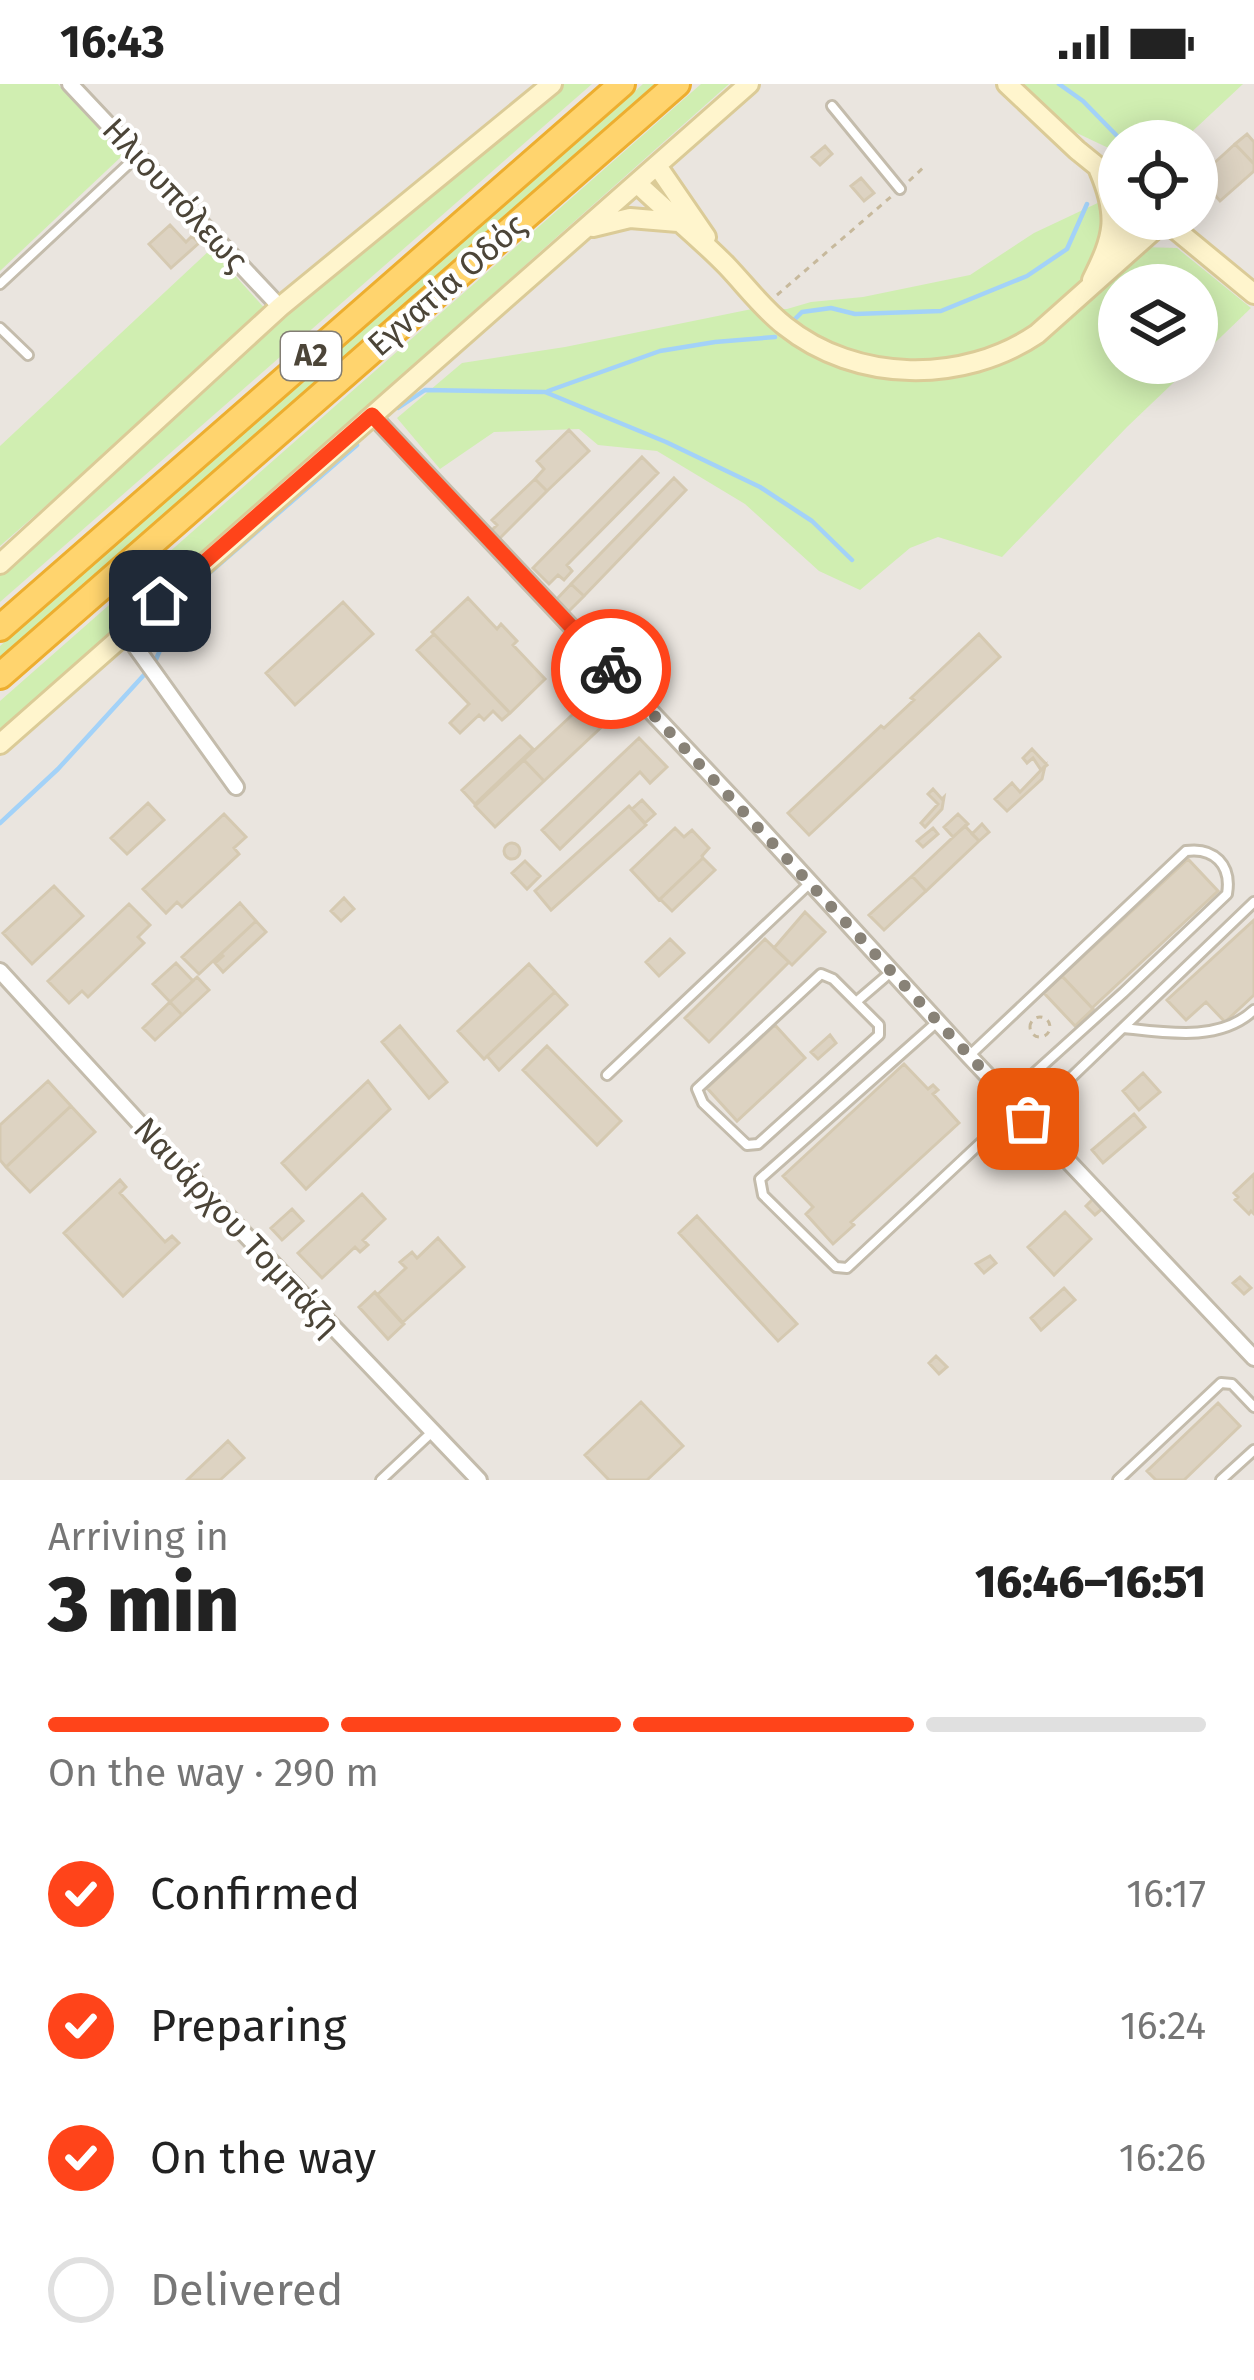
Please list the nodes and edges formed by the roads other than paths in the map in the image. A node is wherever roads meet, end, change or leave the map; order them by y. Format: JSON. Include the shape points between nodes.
{"nodes":[{"id":1,"x":70,"y":84,"type":"edge"},
{"id":2,"x":551,"y":84,"type":"edge"},
{"id":3,"x":622,"y":84,"type":"edge"},
{"id":4,"x":677,"y":84,"type":"edge"},
{"id":5,"x":749,"y":84,"type":"edge"},
{"id":6,"x":1007,"y":84,"type":"edge"},
{"id":7,"x":832,"y":106,"type":"dead end"},
{"id":8,"x":137,"y":156,"type":"junction"},
{"id":9,"x":658,"y":166,"type":"junction"},
{"id":10,"x":1097,"y":167,"type":"joint"},
{"id":11,"x":638,"y":184,"type":"junction"},
{"id":12,"x":900,"y":189,"type":"road end"},
{"id":13,"x":677,"y":223,"type":"junction"},
{"id":14,"x":588,"y":228,"type":"junction"},
{"id":15,"x":1117,"y":240,"type":"edge"},
{"id":16,"x":1142,"y":240,"type":"edge"},
{"id":17,"x":1188,"y":240,"type":"edge"},
{"id":18,"x":1107,"y":250,"type":"junction"},
{"id":19,"x":723,"y":262,"type":"junction"},
{"id":20,"x":0,"y":284,"type":"edge"},
{"id":21,"x":1087,"y":290,"type":"junction"},
{"id":22,"x":1254,"y":294,"type":"edge"},
{"id":23,"x":280,"y":307,"type":"junction"},
{"id":24,"x":0,"y":328,"type":"edge"},
{"id":25,"x":28,"y":355,"type":"dead end"},
{"id":26,"x":372,"y":415,"type":"junction"},
{"id":27,"x":0,"y":564,"type":"edge"},
{"id":28,"x":0,"y":628,"type":"edge"},
{"id":29,"x":125,"y":632,"type":"junction"},
{"id":30,"x":0,"y":676,"type":"edge"},
{"id":31,"x":0,"y":744,"type":"edge"},
{"id":32,"x":236,"y":787,"type":"dead end"},
{"id":33,"x":811,"y":882,"type":"junction"},
{"id":34,"x":1254,"y":902,"type":"edge"},
{"id":35,"x":0,"y":971,"type":"edge"},
{"id":36,"x":892,"y":971,"type":"junction"},
{"id":37,"x":856,"y":1002,"type":"junction"},
{"id":38,"x":1254,"y":1010,"type":"edge"},
{"id":39,"x":937,"y":1022,"type":"junction"},
{"id":40,"x":1122,"y":1028,"type":"junction"},
{"id":41,"x":968,"y":1056,"type":"junction"},
{"id":42,"x":607,"y":1075,"type":"dead end"},
{"id":43,"x":1018,"y":1108,"type":"junction"},
{"id":44,"x":1254,"y":1358,"type":"edge"},
{"id":45,"x":1254,"y":1406,"type":"edge"},
{"id":46,"x":432,"y":1432,"type":"junction"},
{"id":47,"x":1254,"y":1450,"type":"edge"},
{"id":48,"x":381,"y":1480,"type":"edge"},
{"id":49,"x":479,"y":1480,"type":"edge"},
{"id":50,"x":1118,"y":1480,"type":"edge"},
{"id":51,"x":1221,"y":1480,"type":"edge"}],
"edges":[{"from":1,"to":8,"type":"street","name":"Ηλιουπόλεως"},
{"from":2,"to":23,"type":"street"},
{"from":3,"to":28,"type":"highway","name":"Εγνατία Οδός","number":"Α2"},
{"from":4,"to":30,"type":"highway","name":"Εγνατία Οδός","number":"Α2"},
{"from":5,"to":9,"type":"street"},
{"from":6,"to":10,"type":"street"},
{"from":7,"to":12,"type":"lane"},
{"from":8,"to":20,"type":"lane"},
{"from":8,"to":23,"type":"street","name":"Ηλιουπόλεως"},
{"from":9,"to":11,"type":"street"},
{"from":9,"to":19,"type":"street"},
{"from":10,"to":18,"type":"street","via":[[1113,209]]},
{"from":11,"to":13,"type":"street"},
{"from":11,"to":14,"type":"street"},
{"from":13,"to":14,"type":"street","via":[[630,218]]},
{"from":13,"to":19,"type":"street"},
{"from":14,"to":26,"type":"street"},
{"from":15,"to":18,"type":"street"},
{"from":16,"to":21,"type":"street"},
{"from":17,"to":22,"type":"street"},
{"from":18,"to":21,"type":"street"},
{"from":19,"to":21,"type":"street","via":[[785,326],[837,355],[885,368],[927,371],[993,358],[1037,334]]},
{"from":23,"to":27,"type":"street"},
{"from":24,"to":25,"type":"lane"},
{"from":26,"to":29,"type":"street"},
{"from":26,"to":33,"type":"street"},
{"from":29,"to":31,"type":"street"},
{"from":29,"to":32,"type":"street"},
{"from":33,"to":36,"type":"street"},
{"from":33,"to":42,"type":"lane"},
{"from":34,"to":40,"type":"lane"},
{"from":35,"to":46,"type":"street","name":"Ναυάρχου Τομπάζη"},
{"from":36,"to":37,"type":"lane"},
{"from":36,"to":39,"type":"street"},
{"from":37,"to":37,"type":"lane","via":[[879,1035],[758,1144],[747,1145],[703,1103],[698,1089],[821,974]]},
{"from":38,"to":40,"type":"lane","via":[[1206,1032]]},
{"from":39,"to":41,"type":"street"},
{"from":39,"to":43,"type":"lane","via":[[760,1179],[763,1195],[836,1267],[847,1268]]},
{"from":40,"to":43,"type":"lane"},
{"from":41,"to":43,"type":"street"},
{"from":41,"to":43,"type":"lane","via":[[1186,851],[1220,860],[1227,894]]},
{"from":43,"to":44,"type":"street"},
{"from":45,"to":50,"type":"lane","via":[[1221,1383]]},
{"from":46,"to":48,"type":"lane"},
{"from":46,"to":49,"type":"street","name":"Ναυάρχου Τομπάζη"},
{"from":47,"to":51,"type":"lane"}]}
